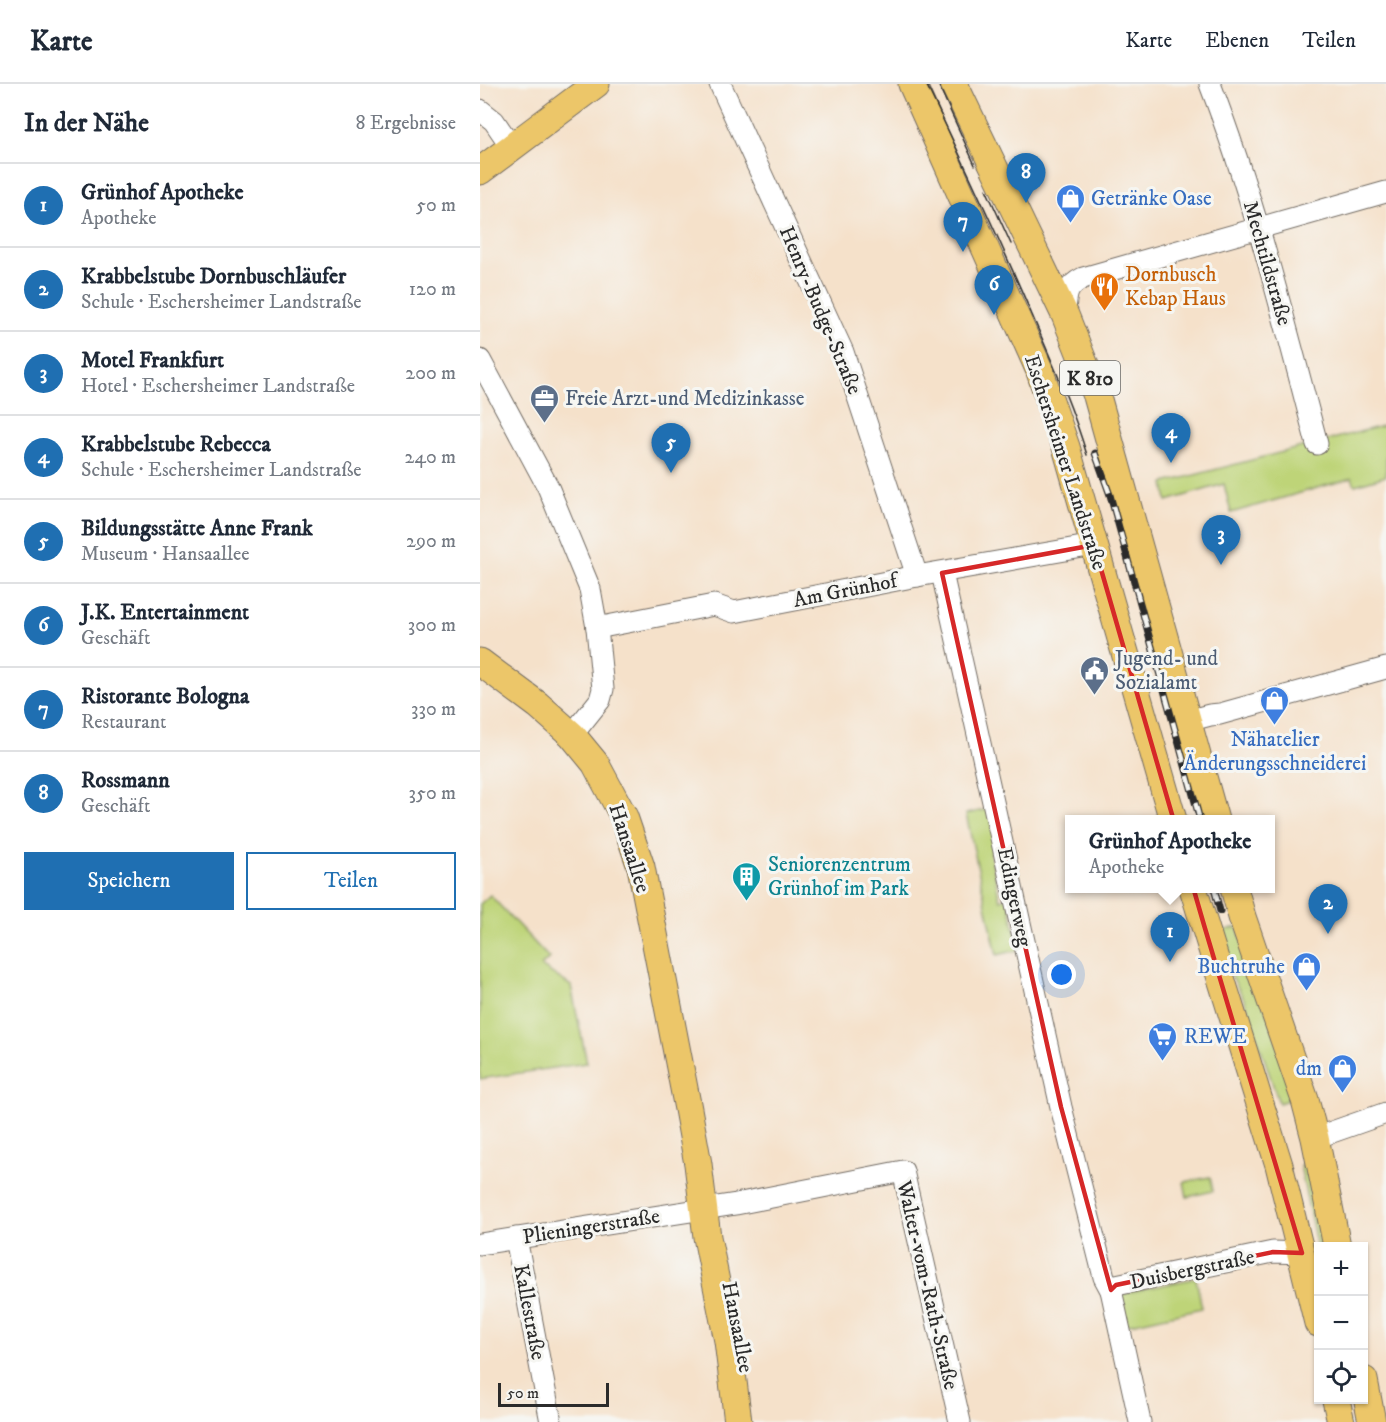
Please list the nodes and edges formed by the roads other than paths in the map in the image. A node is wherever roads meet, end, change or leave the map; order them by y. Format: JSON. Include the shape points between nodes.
{"nodes":[{"id":1,"x":596,"y":84,"type":"edge"},
{"id":2,"x":720,"y":84,"type":"edge"},
{"id":3,"x":912,"y":84,"type":"edge"},
{"id":4,"x":954,"y":84,"type":"edge"},
{"id":5,"x":1210,"y":84,"type":"edge"},
{"id":6,"x":480,"y":110,"type":"edge"},
{"id":7,"x":511,"y":146,"type":"junction"},
{"id":8,"x":480,"y":171,"type":"edge"},
{"id":9,"x":1386,"y":192,"type":"edge"},
{"id":10,"x":1259,"y":229,"type":"junction"},
{"id":11,"x":1065,"y":315,"type":"junction"},
{"id":12,"x":480,"y":360,"type":"edge"},
{"id":13,"x":1317,"y":444,"type":"dead end"},
{"id":14,"x":1094,"y":545,"type":"junction"},
{"id":15,"x":942,"y":573,"type":"junction"},
{"id":16,"x":917,"y":576,"type":"junction"},
{"id":17,"x":597,"y":628,"type":"junction"},
{"id":18,"x":480,"y":662,"type":"edge"},
{"id":19,"x":1386,"y":668,"type":"edge"},
{"id":20,"x":1187,"y":721,"type":"junction"},
{"id":21,"x":572,"y":735,"type":"junction"},
{"id":22,"x":1172,"y":815,"type":"edge"},
{"id":23,"x":1214,"y":815,"type":"edge"},
{"id":24,"x":1195,"y":893,"type":"edge"},
{"id":25,"x":1235,"y":893,"type":"edge"},
{"id":26,"x":1386,"y":1113,"type":"edge"},
{"id":27,"x":1292,"y":1146,"type":"junction"},
{"id":28,"x":708,"y":1208,"type":"junction"},
{"id":29,"x":516,"y":1238,"type":"junction"},
{"id":30,"x":1335,"y":1242,"type":"edge"},
{"id":31,"x":480,"y":1244,"type":"edge"},
{"id":32,"x":1290,"y":1252,"type":"junction"},
{"id":33,"x":1111,"y":1290,"type":"junction"},
{"id":34,"x":1314,"y":1313,"type":"edge"},
{"id":35,"x":1368,"y":1401,"type":"edge"},
{"id":36,"x":1337,"y":1404,"type":"edge"},
{"id":37,"x":551,"y":1422,"type":"edge"},
{"id":38,"x":738,"y":1422,"type":"edge"},
{"id":39,"x":757,"y":1422,"type":"edge"},
{"id":40,"x":960,"y":1422,"type":"edge"},
{"id":41,"x":1140,"y":1422,"type":"edge"},
{"id":42,"x":1341,"y":1422,"type":"edge"},
{"id":43,"x":1372,"y":1422,"type":"edge"}],
"edges":[{"from":1,"to":7,"type":"main road"},
{"from":2,"to":16,"type":"street","name":"Henry-Budge-Straße","via":[[843,352]]},
{"from":3,"to":14,"type":"main road","name":"Eschersheimer Landstraße","number":"K 810","via":[[1039,369]]},
{"from":4,"to":11,"type":"main road","name":"Eschersheimer Landstraße","number":"K 810"},
{"from":5,"to":10,"type":"street","name":"Mechtildstraße"},
{"from":6,"to":7,"type":"street","via":[[494,121]]},
{"from":7,"to":8,"type":"main road"},
{"from":9,"to":10,"type":"street"},
{"from":10,"to":11,"type":"street","via":[[1073,283],[1066,294]]},
{"from":10,"to":13,"type":"street","name":"Mechtildstraße"},
{"from":11,"to":20,"type":"main road","name":"Eschersheimer Landstraße","number":"K 810","via":[[1099,403]]},
{"from":12,"to":17,"type":"street","via":[[548,487],[590,589]]},
{"from":14,"to":15,"type":"street","name":"Am Grünhof"},
{"from":14,"to":22,"type":"main road","name":"Eschersheimer Landstraße","number":"K 810"},
{"from":15,"to":16,"type":"street","name":"Am Grünhof"},
{"from":15,"to":33,"type":"street","name":"Edingerweg","via":[[1061,1107],[1104,1277]]},
{"from":16,"to":17,"type":"street","name":"Am Grünhof","via":[[734,612],[714,605]]},
{"from":17,"to":21,"type":"street","via":[[603,689],[600,700]]},
{"from":18,"to":21,"type":"main road","name":"Hansaallee"},
{"from":19,"to":20,"type":"street"},
{"from":20,"to":23,"type":"main road","name":"Eschersheimer Landstraße","number":"K 810"},
{"from":21,"to":28,"type":"main road","name":"Hansaallee","via":[[607,783],[624,817],[641,867]]},
{"from":24,"to":27,"type":"main road"},
{"from":25,"to":27,"type":"main road","via":[[1305,1100]]},
{"from":26,"to":27,"type":"street"},
{"from":27,"to":30,"type":"main road"},
{"from":27,"to":32,"type":"main road"},
{"from":28,"to":29,"type":"street","name":"Plieningerstraße"},
{"from":28,"to":38,"type":"main road","name":"Hansaallee"},
{"from":28,"to":39,"type":"main road","name":"Hansaallee"},
{"from":28,"to":40,"type":"street","name":"Walter-vom-Rath-Straße","via":[[903,1171]]},
{"from":29,"to":31,"type":"street","name":"Plieningerstraße"},
{"from":29,"to":37,"type":"street","name":"Kallestraße"},
{"from":32,"to":33,"type":"street","name":"Duisbergstraße","via":[[1116,1285]]},
{"from":32,"to":34,"type":"main road"},
{"from":33,"to":41,"type":"street","name":"Duisbergstraße"},
{"from":35,"to":43,"type":"main road"},
{"from":36,"to":42,"type":"main road"}]}
